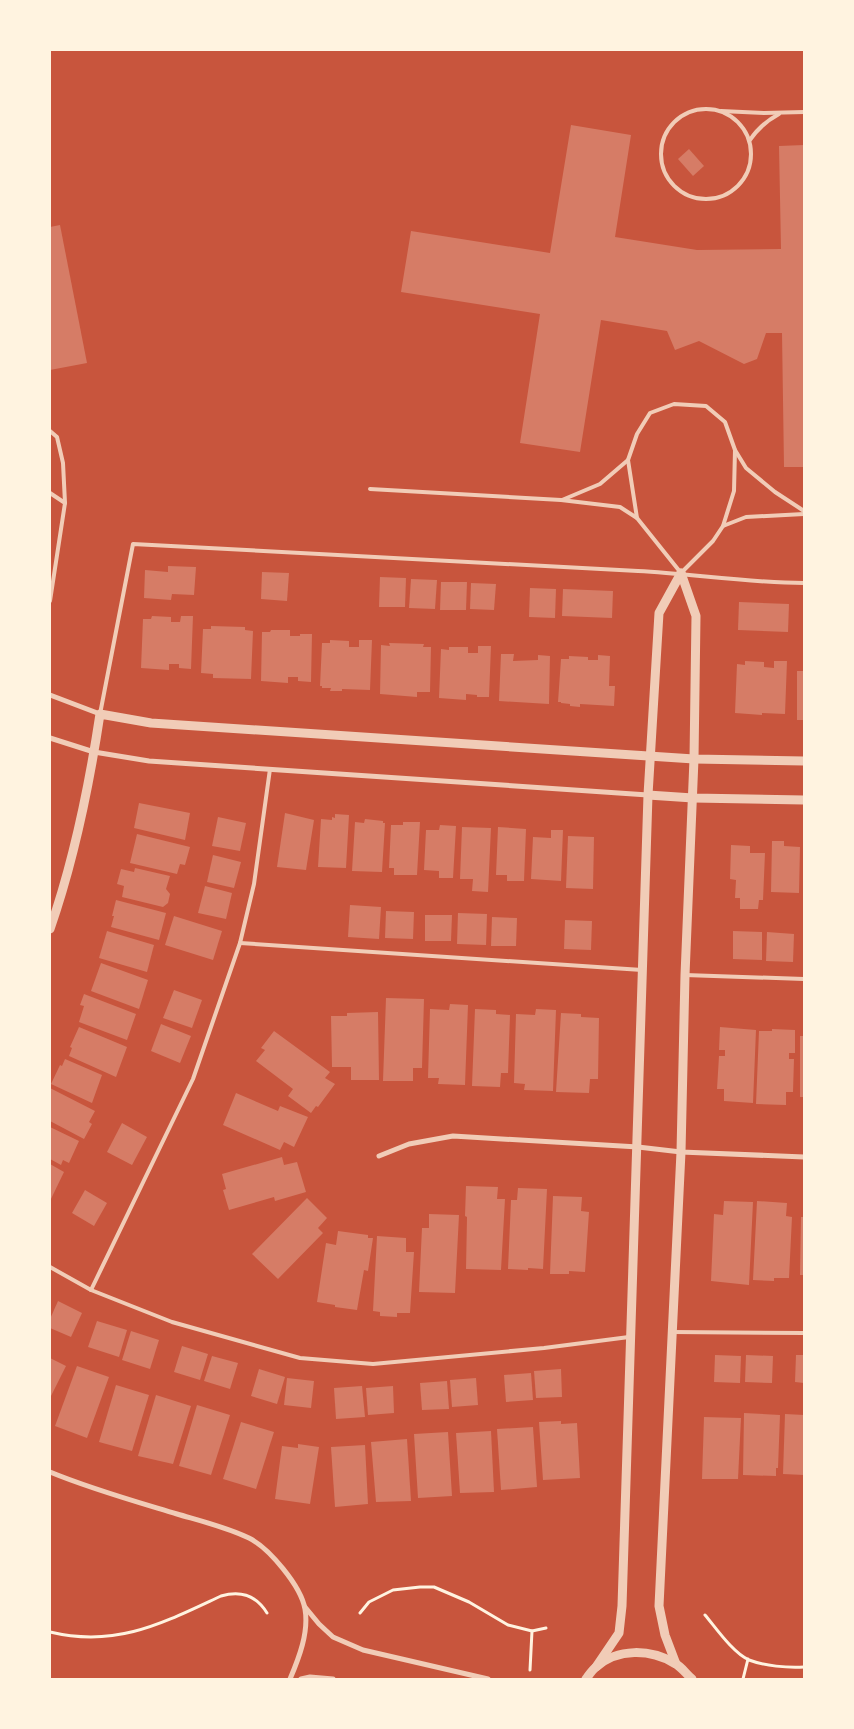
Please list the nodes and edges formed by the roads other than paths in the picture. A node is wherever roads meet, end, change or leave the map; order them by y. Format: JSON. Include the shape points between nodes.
{"nodes":[{"id":1,"x":719,"y":110,"type":"junction"},
{"id":2,"x":804,"y":112,"type":"edge"},
{"id":3,"x":781,"y":113,"type":"junction"},
{"id":4,"x":750,"y":140,"type":"junction"},
{"id":5,"x":50,"y":431,"type":"edge"},
{"id":6,"x":735,"y":450,"type":"junction"},
{"id":7,"x":628,"y":460,"type":"junction"},
{"id":8,"x":370,"y":489,"type":"dead end"},
{"id":9,"x":50,"y":493,"type":"edge"},
{"id":10,"x":561,"y":500,"type":"junction"},
{"id":11,"x":65,"y":503,"type":"junction"},
{"id":12,"x":804,"y":512,"type":"edge"},
{"id":13,"x":637,"y":518,"type":"junction"},
{"id":14,"x":723,"y":526,"type":"junction"},
{"id":15,"x":681,"y":573,"type":"junction"},
{"id":16,"x":804,"y":583,"type":"edge"},
{"id":17,"x":50,"y":601,"type":"edge"},
{"id":18,"x":50,"y":695,"type":"edge"},
{"id":19,"x":100,"y":714,"type":"junction"},
{"id":20,"x":50,"y":738,"type":"edge"},
{"id":21,"x":94,"y":752,"type":"junction"},
{"id":22,"x":650,"y":756,"type":"junction"},
{"id":23,"x":694,"y":758,"type":"junction"},
{"id":24,"x":804,"y":761,"type":"edge"},
{"id":25,"x":270,"y":769,"type":"junction"},
{"id":26,"x":648,"y":795,"type":"junction"},
{"id":27,"x":693,"y":798,"type":"junction"},
{"id":28,"x":804,"y":800,"type":"edge"},
{"id":29,"x":50,"y":929,"type":"edge"},
{"id":30,"x":240,"y":943,"type":"junction"},
{"id":31,"x":642,"y":970,"type":"junction"},
{"id":32,"x":685,"y":975,"type":"junction"},
{"id":33,"x":804,"y":979,"type":"edge"},
{"id":34,"x":638,"y":1147,"type":"junction"},
{"id":35,"x":681,"y":1152,"type":"junction"},
{"id":36,"x":379,"y":1156,"type":"dead end"},
{"id":37,"x":804,"y":1157,"type":"edge"},
{"id":38,"x":50,"y":1267,"type":"edge"},
{"id":39,"x":91,"y":1290,"type":"junction"},
{"id":40,"x":672,"y":1332,"type":"junction"},
{"id":41,"x":804,"y":1333,"type":"edge"},
{"id":42,"x":632,"y":1337,"type":"junction"},
{"id":43,"x":50,"y":1472,"type":"edge"},
{"id":44,"x":305,"y":1606,"type":"junction"},
{"id":45,"x":676,"y":1664,"type":"junction"},
{"id":46,"x":596,"y":1667,"type":"junction"},
{"id":47,"x":290,"y":1679,"type":"edge"},
{"id":48,"x":301,"y":1679,"type":"edge"},
{"id":49,"x":333,"y":1679,"type":"edge"},
{"id":50,"x":488,"y":1679,"type":"edge"},
{"id":51,"x":586,"y":1679,"type":"edge"},
{"id":52,"x":692,"y":1679,"type":"edge"}],
"edges":[{"from":1,"to":3,"type":"lane"},
{"from":1,"to":4,"type":"lane","via":[[732,117]]},
{"from":1,"to":4,"type":"lane","via":[[689,112],[666,132],[661,146],[661,161],[674,187],[687,196],[702,200],[717,199],[730,193],[742,183],[749,170],[752,156]]},
{"from":2,"to":3,"type":"lane"},
{"from":3,"to":4,"type":"lane","via":[[758,129]]},
{"from":5,"to":11,"type":"lane","via":[[57,437],[63,463]]},
{"from":6,"to":7,"type":"lane","via":[[725,422],[706,406],[674,404],[650,413],[637,434]]},
{"from":6,"to":12,"type":"lane","via":[[746,468]]},
{"from":6,"to":14,"type":"lane","via":[[734,491]]},
{"from":7,"to":10,"type":"lane","via":[[600,484]]},
{"from":7,"to":13,"type":"lane"},
{"from":8,"to":10,"type":"lane"},
{"from":9,"to":11,"type":"lane"},
{"from":10,"to":13,"type":"lane","via":[[620,507]]},
{"from":11,"to":17,"type":"lane"},
{"from":12,"to":14,"type":"lane","via":[[746,516]]},
{"from":13,"to":15,"type":"lane"},
{"from":14,"to":15,"type":"lane","via":[[713,541]]},
{"from":15,"to":16,"type":"lane","via":[[771,583]]},
{"from":15,"to":19,"type":"lane","via":[[133,544]]},
{"from":15,"to":22,"type":"street","via":[[659,613]]},
{"from":15,"to":23,"type":"street","via":[[696,616]]},
{"from":18,"to":19,"type":"street"},
{"from":19,"to":21,"type":"street"},
{"from":19,"to":22,"type":"street","via":[[150,723]]},
{"from":20,"to":21,"type":"street"},
{"from":21,"to":25,"type":"street","via":[[148,761]]},
{"from":21,"to":29,"type":"street","via":[[65,885]]},
{"from":22,"to":23,"type":"street"},
{"from":22,"to":26,"type":"street"},
{"from":23,"to":24,"type":"street"},
{"from":23,"to":27,"type":"street"},
{"from":25,"to":26,"type":"street"},
{"from":25,"to":30,"type":"lane","via":[[254,884]]},
{"from":26,"to":27,"type":"street"},
{"from":26,"to":31,"type":"street"},
{"from":27,"to":28,"type":"street"},
{"from":27,"to":32,"type":"street"},
{"from":30,"to":31,"type":"lane"},
{"from":30,"to":39,"type":"lane","via":[[193,1079]]},
{"from":31,"to":34,"type":"street"},
{"from":32,"to":33,"type":"lane"},
{"from":32,"to":35,"type":"street"},
{"from":34,"to":35,"type":"street"},
{"from":34,"to":36,"type":"street","via":[[453,1136],[409,1144]]},
{"from":34,"to":42,"type":"street"},
{"from":35,"to":37,"type":"street"},
{"from":35,"to":40,"type":"street"},
{"from":38,"to":39,"type":"lane"},
{"from":39,"to":42,"type":"lane","via":[[172,1322],[300,1358],[372,1364]]},
{"from":40,"to":41,"type":"lane"},
{"from":40,"to":45,"type":"street","via":[[659,1606],[664,1634]]},
{"from":42,"to":46,"type":"street","via":[[622,1606],[619,1633]]},
{"from":43,"to":44,"type":"street","via":[[86,1487],[221,1527],[250,1539],[269,1552],[289,1576]]},
{"from":44,"to":47,"type":"street","via":[[303,1638]]},
{"from":44,"to":50,"type":"street","via":[[333,1637],[363,1650]]},
{"from":45,"to":46,"type":"street","via":[[657,1654],[636,1652],[615,1656]]},
{"from":45,"to":52,"type":"street"},
{"from":46,"to":51,"type":"street"},
{"from":48,"to":49,"type":"street"}]}
